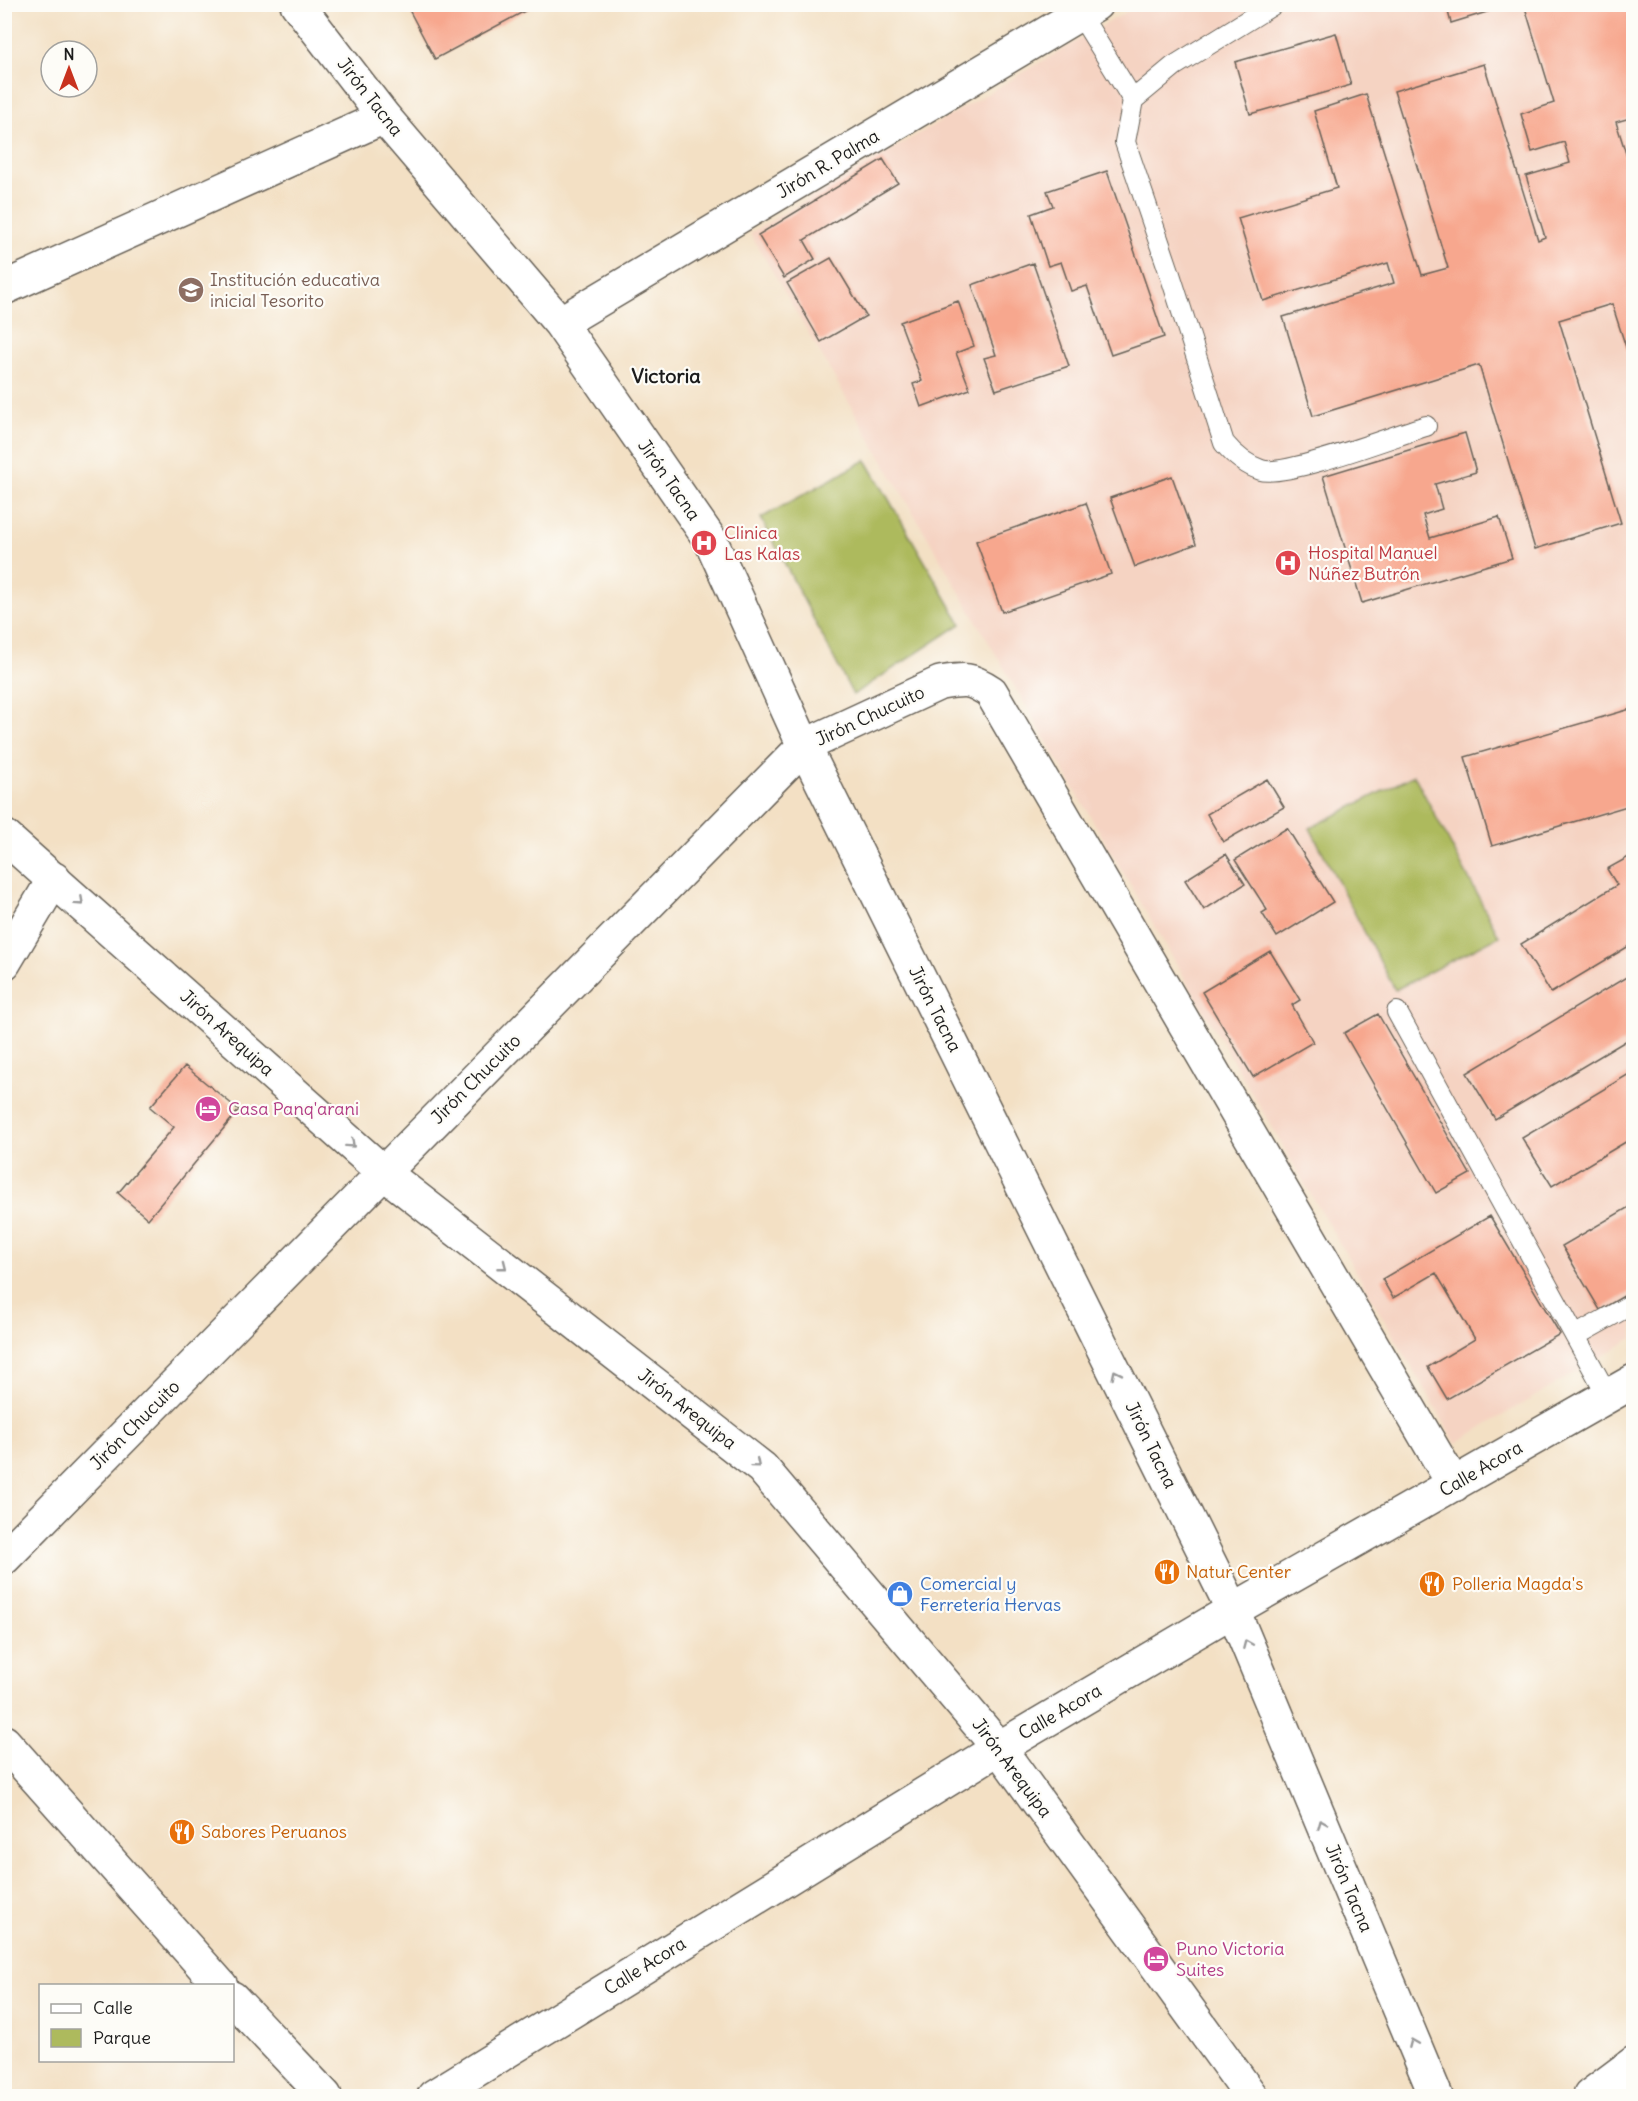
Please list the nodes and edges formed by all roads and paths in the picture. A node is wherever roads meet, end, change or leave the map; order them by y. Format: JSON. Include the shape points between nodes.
{"nodes":[{"id":1,"x":297,"y":4,"type":"edge"},
{"id":2,"x":1274,"y":4,"type":"edge"},
{"id":3,"x":1088,"y":9,"type":"edge"},
{"id":4,"x":1133,"y":100,"type":"junction"},
{"id":5,"x":384,"y":117,"type":"junction"},
{"id":6,"x":4,"y":288,"type":"edge"},
{"id":7,"x":560,"y":323,"type":"junction"},
{"id":8,"x":1426,"y":426,"type":"dead end"},
{"id":9,"x":804,"y":746,"type":"junction"},
{"id":10,"x":4,"y":836,"type":"edge"},
{"id":11,"x":54,"y":879,"type":"junction"},
{"id":12,"x":4,"y":963,"type":"edge"},
{"id":13,"x":1397,"y":1012,"type":"dead end"},
{"id":14,"x":384,"y":1173,"type":"junction"},
{"id":15,"x":1634,"y":1303,"type":"edge"},
{"id":16,"x":1575,"y":1336,"type":"junction"},
{"id":17,"x":1621,"y":1388,"type":"edge"},
{"id":18,"x":1454,"y":1485,"type":"junction"},
{"id":19,"x":4,"y":1558,"type":"edge"},
{"id":20,"x":1233,"y":1610,"type":"junction"},
{"id":21,"x":4,"y":1742,"type":"edge"},
{"id":22,"x":999,"y":1748,"type":"junction"},
{"id":23,"x":219,"y":1984,"type":"edge"},
{"id":24,"x":234,"y":2000,"type":"edge"},
{"id":25,"x":1634,"y":2063,"type":"edge"},
{"id":26,"x":325,"y":2097,"type":"edge"},
{"id":27,"x":434,"y":2097,"type":"edge"},
{"id":28,"x":1251,"y":2097,"type":"edge"},
{"id":29,"x":1436,"y":2097,"type":"edge"},
{"id":30,"x":1590,"y":2097,"type":"edge"}],
"edges":[{"from":1,"to":5,"type":"street","name":"Jirón Tacna"},
{"from":2,"to":4,"type":"lane","via":[[1174,66]]},
{"from":3,"to":4,"type":"lane"},
{"from":3,"to":7,"type":"street","name":"Jirón R. Palma"},
{"from":4,"to":8,"type":"lane","via":[[1125,142],[1224,443],[1235,456],[1263,471],[1291,470]]},
{"from":5,"to":6,"type":"street"},
{"from":5,"to":7,"type":"street","name":"Jirón Tacna"},
{"from":7,"to":9,"type":"street","name":"Jirón Tacna","via":[[711,541]]},
{"from":9,"to":14,"type":"street","name":"Jirón Chucuito"},
{"from":9,"to":18,"type":"street","name":"Jirón Chucuito","via":[[940,683],[964,679],[991,692]]},
{"from":20,"to":9,"type":"street","name":"Jirón Tacna","one_way":true},
{"from":10,"to":11,"type":"street","name":"Jirón Arequipa"},
{"from":11,"to":12,"type":"street"},
{"from":11,"to":14,"type":"street","name":"Jirón Arequipa","one_way":true},
{"from":13,"to":16,"type":"lane"},
{"from":14,"to":19,"type":"street","name":"Jirón Chucuito"},
{"from":14,"to":22,"type":"street","name":"Jirón Arequipa","one_way":true,"via":[[762,1468]]},
{"from":15,"to":16,"type":"lane"},
{"from":16,"to":17,"type":"lane"},
{"from":17,"to":18,"type":"street","name":"Calle Acora"},
{"from":18,"to":20,"type":"street","name":"Calle Acora"},
{"from":20,"to":22,"type":"street","name":"Calle Acora"},
{"from":29,"to":20,"type":"street","name":"Jirón Tacna","one_way":true},
{"from":21,"to":23,"type":"street"},
{"from":22,"to":27,"type":"street","name":"Calle Acora"},
{"from":22,"to":28,"type":"street","name":"Jirón Arequipa"},
{"from":24,"to":26,"type":"street"},
{"from":25,"to":30,"type":"street"}]}
